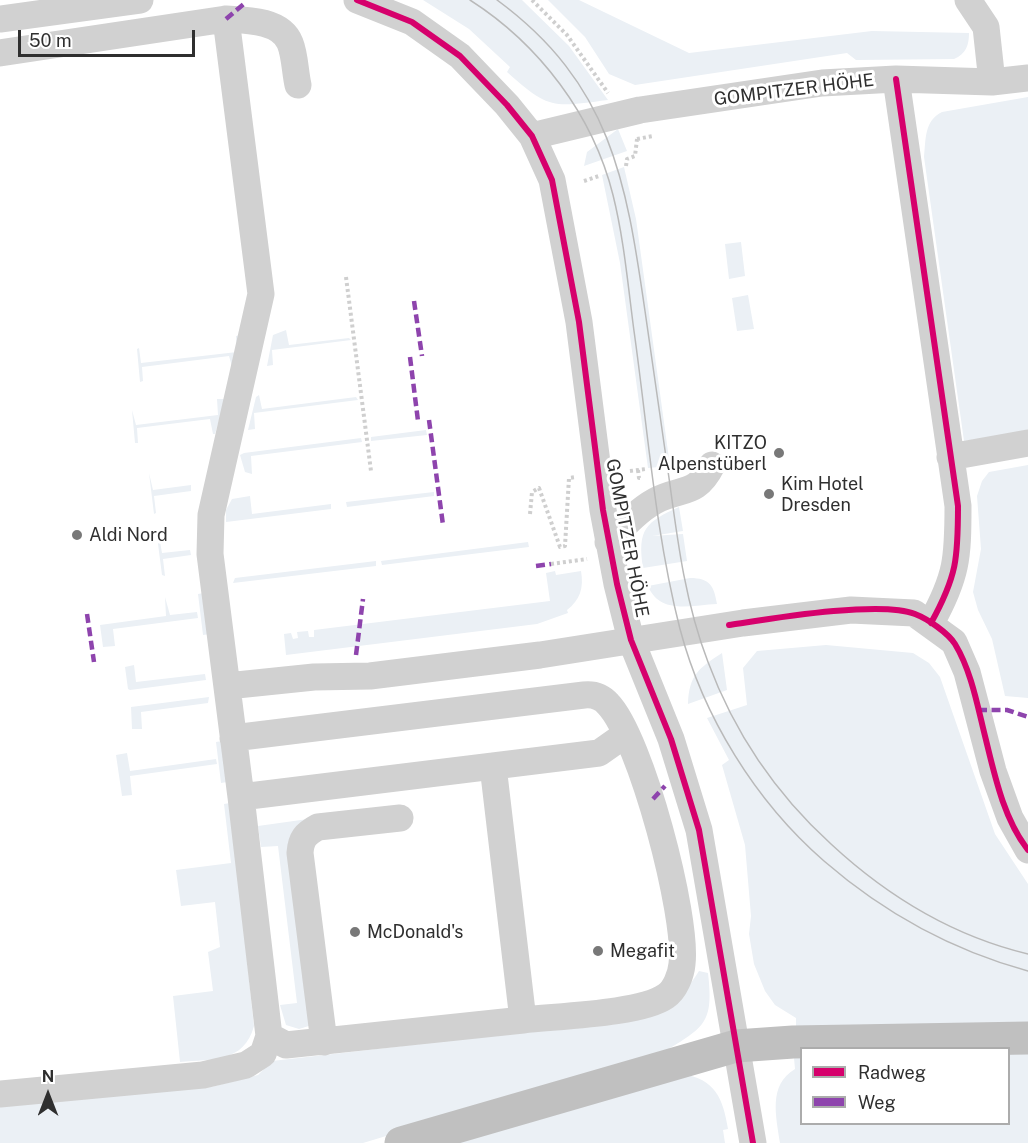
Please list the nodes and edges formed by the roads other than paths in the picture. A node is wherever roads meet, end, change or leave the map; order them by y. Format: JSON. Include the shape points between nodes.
{"nodes":[{"id":1,"x":140,"y":0,"type":"edge"},
{"id":2,"x":357,"y":0,"type":"edge"},
{"id":3,"x":968,"y":0,"type":"edge"},
{"id":4,"x":0,"y":19,"type":"edge"},
{"id":5,"x":226,"y":19,"type":"junction"},
{"id":6,"x":0,"y":53,"type":"edge"},
{"id":7,"x":1028,"y":78,"type":"edge"},
{"id":8,"x":896,"y":79,"type":"junction"},
{"id":9,"x":992,"y":82,"type":"junction"},
{"id":10,"x":298,"y":85,"type":"dead end"},
{"id":11,"x":532,"y":136,"type":"junction"},
{"id":12,"x":1028,"y":443,"type":"edge"},
{"id":13,"x":950,"y":457,"type":"junction"},
{"id":14,"x":712,"y":465,"type":"dead end"},
{"id":15,"x":608,"y":542,"type":"junction"},
{"id":16,"x":931,"y":623,"type":"junction"},
{"id":17,"x":631,"y":640,"type":"junction"},
{"id":18,"x":227,"y":686,"type":"junction"},
{"id":19,"x":626,"y":734,"type":"junction"},
{"id":20,"x":233,"y":738,"type":"junction"},
{"id":21,"x":493,"y":766,"type":"junction"},
{"id":22,"x":241,"y":797,"type":"junction"},
{"id":23,"x":400,"y":818,"type":"dead end"},
{"id":24,"x":1028,"y":850,"type":"edge"},
{"id":25,"x":523,"y":1020,"type":"junction"},
{"id":26,"x":269,"y":1036,"type":"junction"},
{"id":27,"x":1028,"y":1038,"type":"edge"},
{"id":28,"x":324,"y":1042,"type":"junction"},
{"id":29,"x":736,"y":1046,"type":"junction"},
{"id":30,"x":0,"y":1094,"type":"edge"},
{"id":31,"x":751,"y":1134,"type":"edge"},
{"id":32,"x":401,"y":1143,"type":"edge"}],
"edges":[{"from":1,"to":4,"type":"street"},
{"from":2,"to":11,"type":"street","via":[[412,22],[460,56]]},
{"from":3,"to":9,"type":"street","via":[[986,27]]},
{"from":5,"to":6,"type":"street"},
{"from":5,"to":10,"type":"street","via":[[252,20],[274,27],[290,41]]},
{"from":5,"to":18,"type":"street","via":[[261,294],[211,515],[210,554]]},
{"from":7,"to":9,"type":"street"},
{"from":8,"to":9,"type":"street"},
{"from":8,"to":11,"type":"street","name":"GOMPITZER HÖHE","via":[[822,83],[649,109]]},
{"from":8,"to":13,"type":"street","name":"GOMPITZER HÖHE"},
{"from":11,"to":15,"type":"street","name":"GOMPITZER HÖHE","via":[[555,193],[579,326]]},
{"from":12,"to":13,"type":"street"},
{"from":13,"to":16,"type":"street","name":"GOMPITZER HÖHE","via":[[958,506],[958,561],[946,597]]},
{"from":14,"to":15,"type":"street","via":[[704,480],[692,490],[657,500],[638,512]]},
{"from":15,"to":17,"type":"street","name":"GOMPITZER HÖHE"},
{"from":16,"to":17,"type":"street","name":"GOMPITZER HÖHE","via":[[914,613],[851,610]]},
{"from":16,"to":24,"type":"street","via":[[954,642],[967,672],[993,771],[1010,818]]},
{"from":17,"to":18,"type":"street","name":"GOMPITZER HÖHE","via":[[370,676]]},
{"from":17,"to":29,"type":"street","name":"GOMPITZER HÖHE","via":[[671,739],[699,830]]},
{"from":18,"to":20,"type":"street"},
{"from":19,"to":20,"type":"street","via":[[608,704],[594,694]]},
{"from":19,"to":21,"type":"street","via":[[599,753]]},
{"from":19,"to":25,"type":"street","via":[[653,799],[678,916],[682,966],[677,982],[666,996],[640,1007]]},
{"from":20,"to":22,"type":"street"},
{"from":21,"to":22,"type":"street"},
{"from":21,"to":25,"type":"street"},
{"from":22,"to":26,"type":"street"},
{"from":23,"to":28,"type":"street","via":[[318,827],[301,842]]},
{"from":25,"to":28,"type":"street"},
{"from":26,"to":28,"type":"street","via":[[286,1045]]},
{"from":26,"to":30,"type":"street","via":[[263,1054],[246,1065],[203,1075]]},
{"from":27,"to":29,"type":"highway"},
{"from":29,"to":31,"type":"street","name":"GOMPITZER HÖHE"},
{"from":29,"to":32,"type":"highway"}]}
